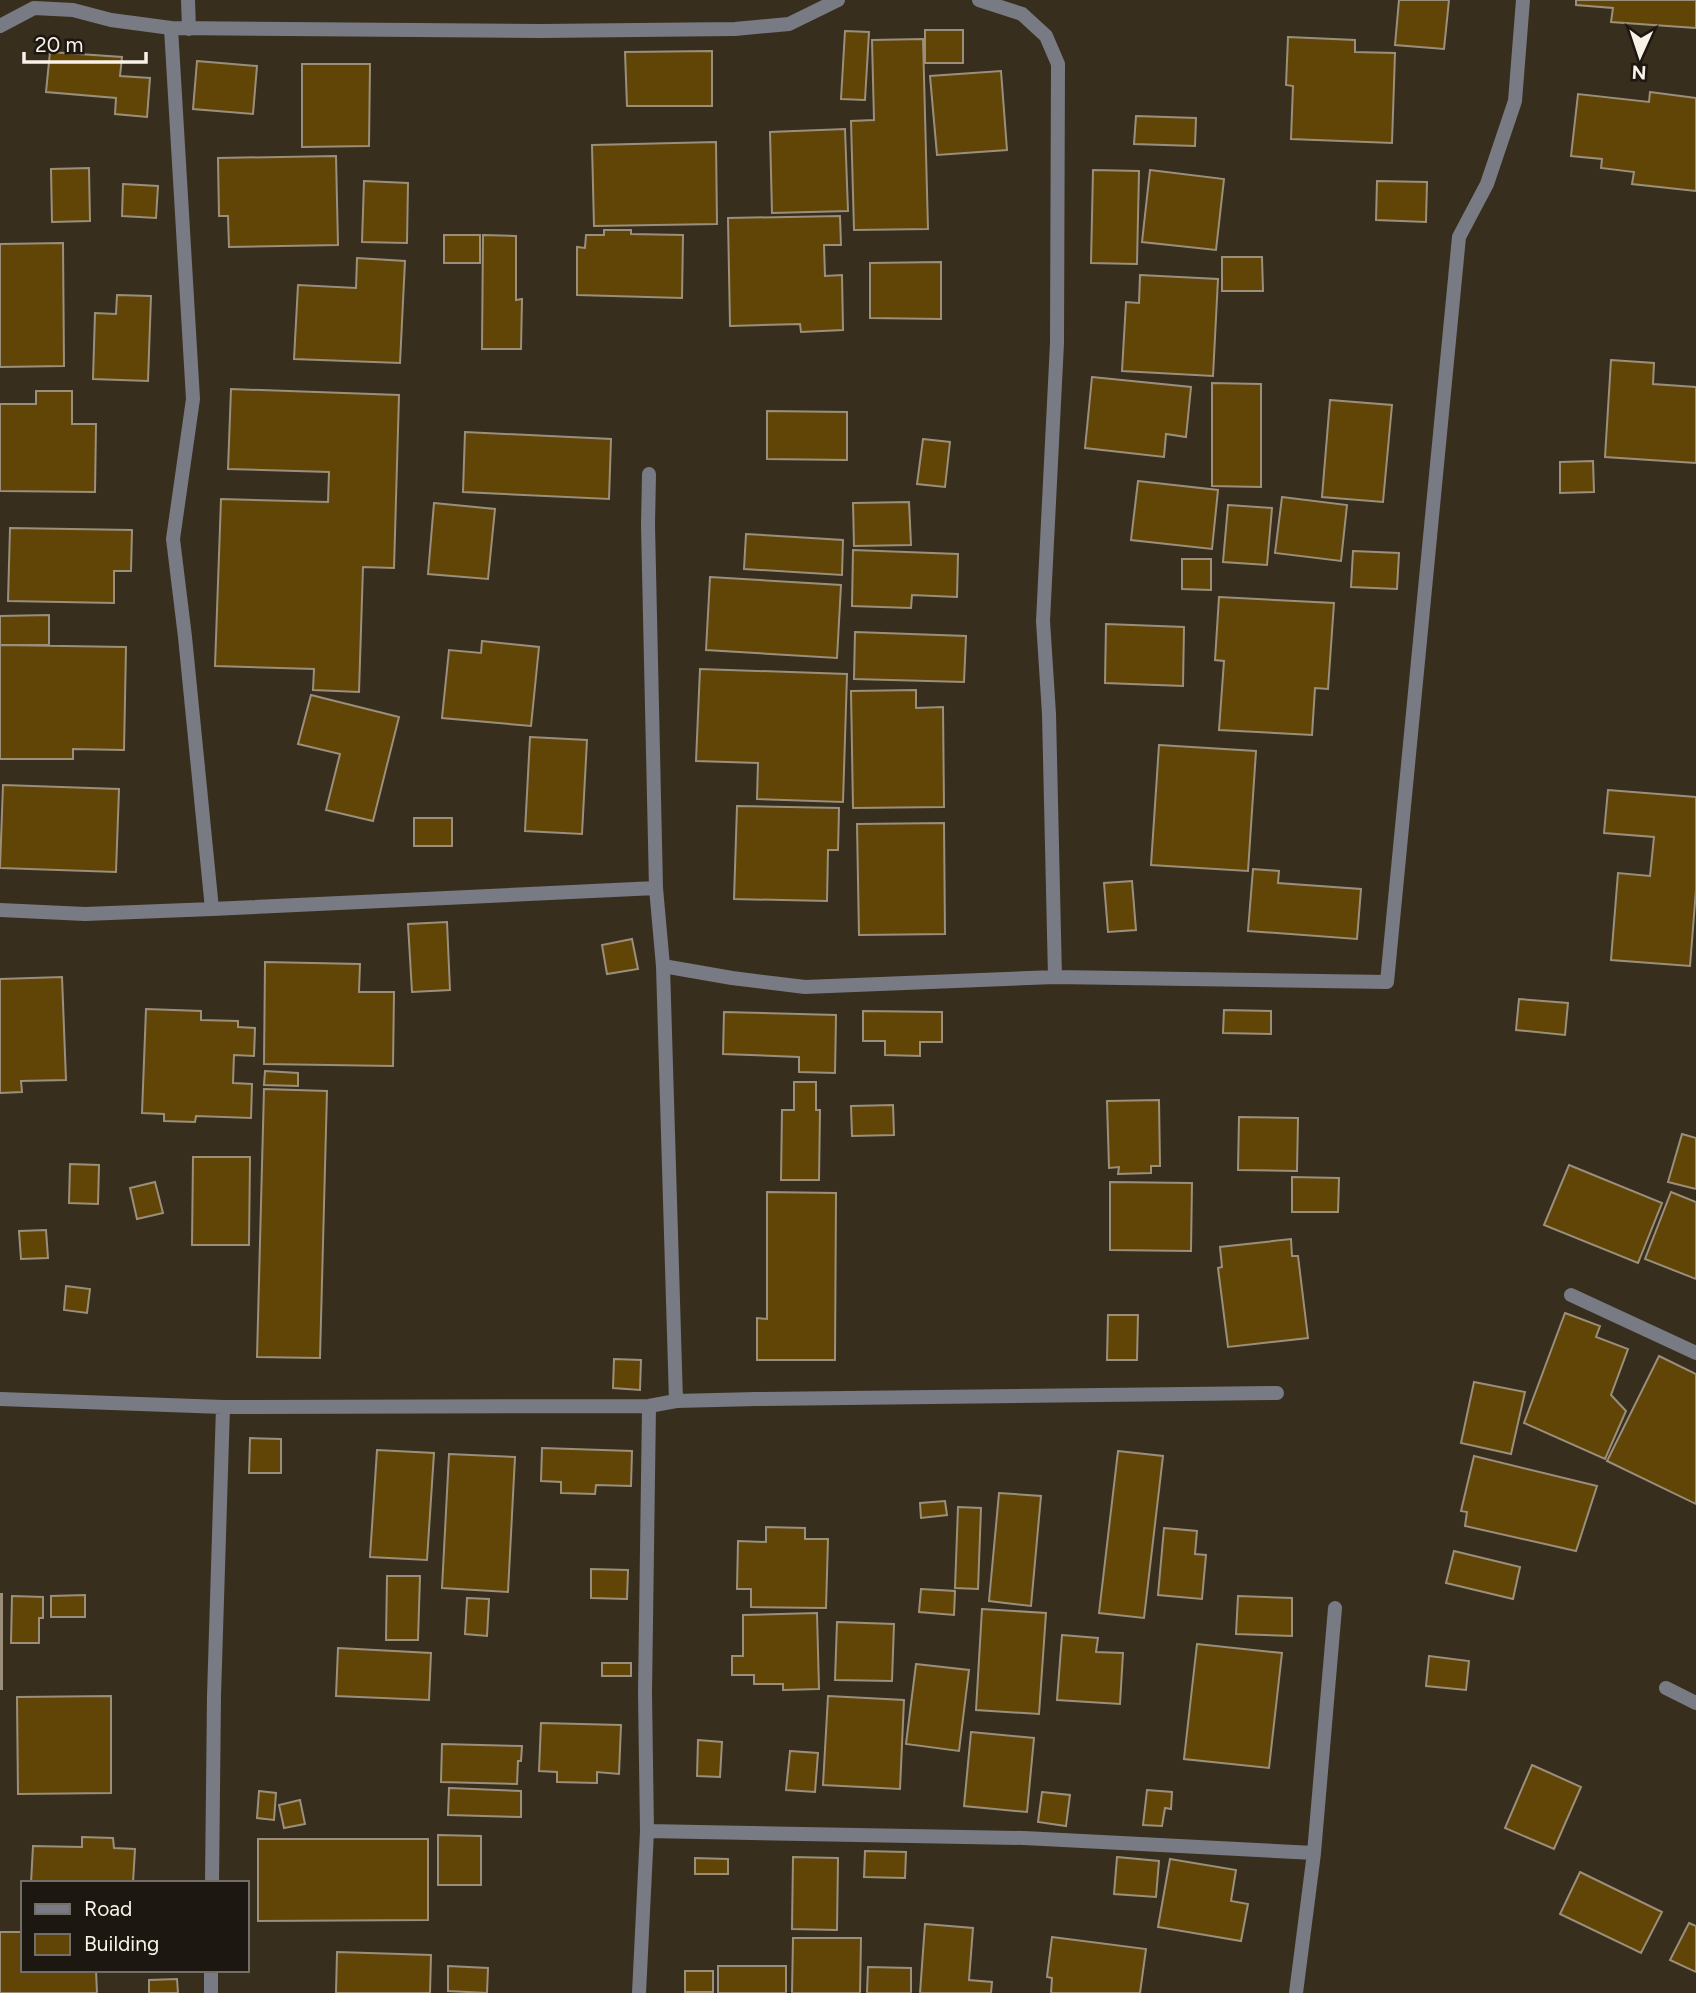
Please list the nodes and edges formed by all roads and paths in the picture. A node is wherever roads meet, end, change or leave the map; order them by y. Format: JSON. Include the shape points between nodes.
{"nodes":[{"id":1,"x":188,"y":0,"type":"edge"},
{"id":2,"x":838,"y":0,"type":"edge"},
{"id":3,"x":979,"y":0,"type":"edge"},
{"id":4,"x":1523,"y":0,"type":"edge"},
{"id":5,"x":0,"y":26,"type":"edge"},
{"id":6,"x":171,"y":28,"type":"junction"},
{"id":7,"x":189,"y":29,"type":"junction"},
{"id":8,"x":649,"y":474,"type":"dead end"},
{"id":9,"x":656,"y":888,"type":"junction"},
{"id":10,"x":212,"y":909,"type":"junction"},
{"id":11,"x":0,"y":910,"type":"edge"},
{"id":12,"x":663,"y":966,"type":"junction"},
{"id":13,"x":1055,"y":977,"type":"junction"},
{"id":14,"x":1571,"y":1295,"type":"dead end"},
{"id":15,"x":1696,"y":1353,"type":"edge"},
{"id":16,"x":1277,"y":1393,"type":"dead end"},
{"id":17,"x":0,"y":1399,"type":"edge"},
{"id":18,"x":676,"y":1401,"type":"junction"},
{"id":19,"x":649,"y":1406,"type":"junction"},
{"id":20,"x":223,"y":1407,"type":"junction"},
{"id":21,"x":1335,"y":1608,"type":"dead end"},
{"id":22,"x":1666,"y":1689,"type":"dead end"},
{"id":23,"x":1696,"y":1703,"type":"edge"},
{"id":24,"x":647,"y":1831,"type":"junction"},
{"id":25,"x":1314,"y":1853,"type":"junction"},
{"id":26,"x":212,"y":1881,"type":"edge"},
{"id":27,"x":211,"y":1972,"type":"edge"},
{"id":28,"x":211,"y":1993,"type":"edge"},
{"id":29,"x":639,"y":1993,"type":"edge"},
{"id":30,"x":1296,"y":1993,"type":"edge"}],
"edges":[{"from":1,"to":7,"type":"street"},
{"from":2,"to":7,"type":"street","via":[[789,24],[736,29]]},
{"from":3,"to":13,"type":"street","via":[[1022,15],[1046,36],[1058,64],[1057,343],[1043,621]]},
{"from":4,"to":13,"type":"street","via":[[1516,102],[1487,184],[1459,237],[1387,982]]},
{"from":5,"to":6,"type":"street","via":[[34,8],[73,10]]},
{"from":6,"to":7,"type":"street"},
{"from":6,"to":10,"type":"street","via":[[193,399],[173,539]]},
{"from":8,"to":9,"type":"street"},
{"from":9,"to":10,"type":"street"},
{"from":9,"to":12,"type":"street"},
{"from":10,"to":11,"type":"street","via":[[85,914]]},
{"from":12,"to":13,"type":"street","via":[[805,987]]},
{"from":12,"to":18,"type":"street"},
{"from":14,"to":15,"type":"street"},
{"from":16,"to":18,"type":"street"},
{"from":17,"to":20,"type":"street"},
{"from":18,"to":19,"type":"street"},
{"from":19,"to":20,"type":"street"},
{"from":19,"to":24,"type":"street"},
{"from":20,"to":26,"type":"street"},
{"from":21,"to":25,"type":"street"},
{"from":22,"to":23,"type":"street"},
{"from":24,"to":25,"type":"street","via":[[1024,1838]]},
{"from":24,"to":29,"type":"street"},
{"from":25,"to":30,"type":"street"},
{"from":27,"to":28,"type":"street"}]}
